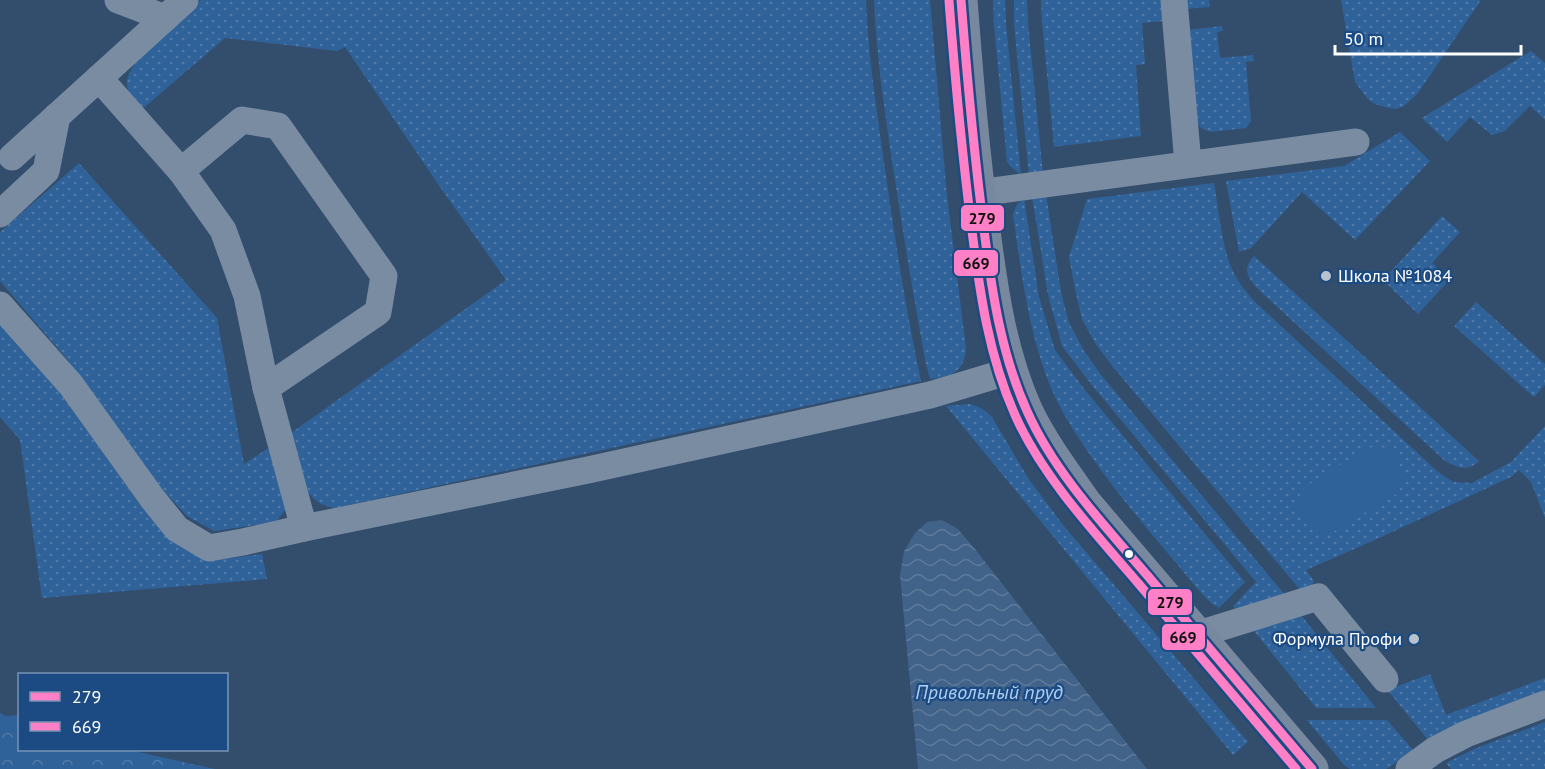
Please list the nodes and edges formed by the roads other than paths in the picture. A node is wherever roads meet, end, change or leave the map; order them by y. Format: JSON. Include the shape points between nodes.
{"nodes":[{"id":1,"x":118,"y":0,"type":"edge"},
{"id":2,"x":185,"y":0,"type":"edge"},
{"id":3,"x":961,"y":0,"type":"edge"},
{"id":4,"x":1174,"y":0,"type":"edge"},
{"id":5,"x":165,"y":18,"type":"junction"},
{"id":6,"x":99,"y":78,"type":"junction"},
{"id":7,"x":57,"y":116,"type":"junction"},
{"id":8,"x":1356,"y":142,"type":"dead end"},
{"id":9,"x":12,"y":157,"type":"dead end"},
{"id":10,"x":1188,"y":164,"type":"junction"},
{"id":11,"x":181,"y":171,"type":"junction"},
{"id":12,"x":978,"y":193,"type":"junction"},
{"id":13,"x":0,"y":214,"type":"edge"},
{"id":14,"x":0,"y":305,"type":"edge"},
{"id":15,"x":1010,"y":371,"type":"junction"},
{"id":16,"x":266,"y":388,"type":"junction"},
{"id":17,"x":304,"y":528,"type":"junction"},
{"id":18,"x":1198,"y":634,"type":"junction"},
{"id":19,"x":1385,"y":679,"type":"dead end"},
{"id":20,"x":1545,"y":704,"type":"edge"},
{"id":21,"x":1312,"y":769,"type":"edge"},
{"id":22,"x":1409,"y":769,"type":"edge"}],
"edges":[{"from":1,"to":5,"type":"street"},
{"from":2,"to":5,"type":"street"},
{"from":3,"to":12,"type":"main road"},
{"from":4,"to":10,"type":"street"},
{"from":5,"to":6,"type":"street"},
{"from":6,"to":7,"type":"street"},
{"from":6,"to":11,"type":"street"},
{"from":7,"to":9,"type":"street"},
{"from":7,"to":13,"type":"street","via":[[46,171]]},
{"from":8,"to":10,"type":"street"},
{"from":10,"to":12,"type":"street"},
{"from":11,"to":16,"type":"street","via":[[223,230],[247,296]]},
{"from":11,"to":16,"type":"street","via":[[242,120],[278,126],[384,276],[378,312]]},
{"from":12,"to":15,"type":"main road","via":[[993,301]]},
{"from":14,"to":17,"type":"street","via":[[71,385],[177,529],[209,548]]},
{"from":15,"to":17,"type":"street","via":[[908,400]]},
{"from":15,"to":18,"type":"main road","via":[[1053,458],[1086,504]]},
{"from":16,"to":17,"type":"street"},
{"from":18,"to":19,"type":"street","via":[[1318,597]]},
{"from":18,"to":21,"type":"main road"},
{"from":20,"to":22,"type":"street","via":[[1466,734]]}]}
